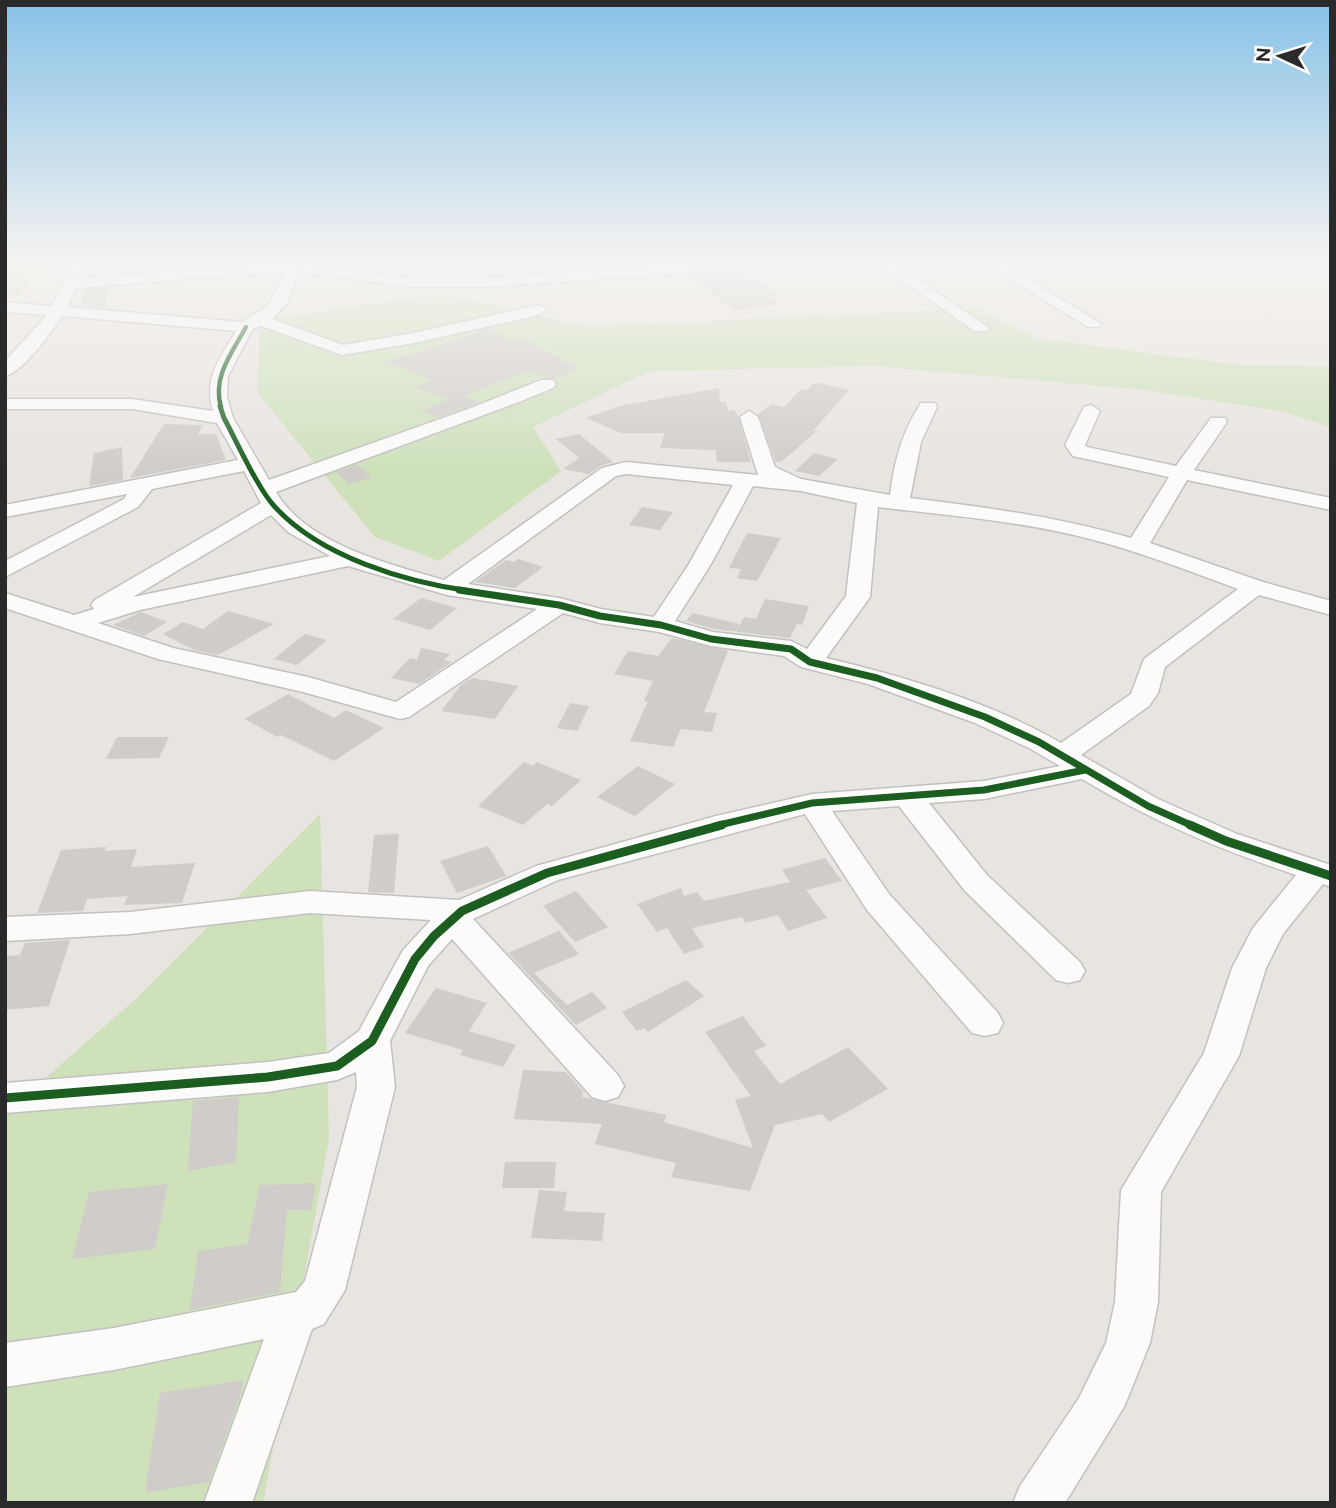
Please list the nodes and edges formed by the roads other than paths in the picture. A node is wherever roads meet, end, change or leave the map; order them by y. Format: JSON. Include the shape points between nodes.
{"nodes":[{"id":1,"x":43,"y":332,"type":"edge"},
{"id":2,"x":248,"y":332,"type":"edge"},
{"id":3,"x":282,"y":332,"type":"edge"},
{"id":4,"x":439,"y":332,"type":"edge"},
{"id":5,"x":5,"y":371,"type":"edge"},
{"id":6,"x":547,"y":384,"type":"dead end"},
{"id":7,"x":5,"y":404,"type":"edge"},
{"id":8,"x":928,"y":407,"type":"dead end"},
{"id":9,"x":1091,"y":411,"type":"dead end"},
{"id":10,"x":749,"y":416,"type":"dead end"},
{"id":11,"x":224,"y":418,"type":"junction"},
{"id":12,"x":1218,"y":422,"type":"dead end"},
{"id":13,"x":250,"y":464,"type":"junction"},
{"id":14,"x":1182,"y":472,"type":"junction"},
{"id":15,"x":747,"y":478,"type":"junction"},
{"id":16,"x":146,"y":484,"type":"junction"},
{"id":17,"x":801,"y":485,"type":"junction"},
{"id":18,"x":269,"y":497,"type":"junction"},
{"id":19,"x":868,"y":499,"type":"junction"},
{"id":20,"x":899,"y":503,"type":"junction"},
{"id":21,"x":1331,"y":504,"type":"edge"},
{"id":22,"x":5,"y":511,"type":"edge"},
{"id":23,"x":1137,"y":545,"type":"junction"},
{"id":24,"x":349,"y":559,"type":"junction"},
{"id":25,"x":5,"y":570,"type":"edge"},
{"id":26,"x":1255,"y":587,"type":"junction"},
{"id":27,"x":447,"y":588,"type":"junction"},
{"id":28,"x":5,"y":600,"type":"edge"},
{"id":29,"x":559,"y":605,"type":"junction"},
{"id":30,"x":1331,"y":608,"type":"edge"},
{"id":31,"x":76,"y":622,"type":"junction"},
{"id":32,"x":661,"y":625,"type":"junction"},
{"id":33,"x":810,"y":662,"type":"junction"},
{"id":34,"x":1074,"y":763,"type":"junction"},
{"id":35,"x":907,"y":796,"type":"junction"},
{"id":36,"x":812,"y":803,"type":"junction"},
{"id":37,"x":1323,"y":874,"type":"edge"},
{"id":38,"x":458,"y":915,"type":"junction"},
{"id":39,"x":5,"y":929,"type":"edge"},
{"id":40,"x":1068,"y":971,"type":"dead end"},
{"id":41,"x":985,"y":1023,"type":"dead end"},
{"id":42,"x":372,"y":1041,"type":"junction"},
{"id":43,"x":605,"y":1086,"type":"dead end"},
{"id":44,"x":5,"y":1098,"type":"edge"},
{"id":45,"x":296,"y":1312,"type":"junction"},
{"id":46,"x":5,"y":1365,"type":"edge"},
{"id":47,"x":228,"y":1503,"type":"edge"},
{"id":48,"x":1037,"y":1503,"type":"edge"}],
"edges":[{"from":1,"to":5,"type":"street"},
{"from":2,"to":11,"type":"street","via":[[219,376]]},
{"from":3,"to":4,"type":"street","via":[[342,350]]},
{"from":6,"to":18,"type":"street","via":[[362,452]]},
{"from":7,"to":11,"type":"street","via":[[132,404]]},
{"from":8,"to":20,"type":"street","via":[[912,432]]},
{"from":9,"to":14,"type":"street","via":[[1075,445],[1080,452]]},
{"from":10,"to":17,"type":"street","via":[[765,471]]},
{"from":11,"to":13,"type":"street"},
{"from":12,"to":14,"type":"street"},
{"from":13,"to":16,"type":"street"},
{"from":13,"to":18,"type":"street"},
{"from":14,"to":21,"type":"street"},
{"from":14,"to":23,"type":"street"},
{"from":15,"to":17,"type":"street"},
{"from":15,"to":27,"type":"street","via":[[637,468],[609,472]]},
{"from":15,"to":32,"type":"street"},
{"from":16,"to":22,"type":"street"},
{"from":16,"to":25,"type":"street","via":[[131,503]]},
{"from":17,"to":19,"type":"street"},
{"from":18,"to":24,"type":"street","via":[[296,527]]},
{"from":18,"to":31,"type":"street"},
{"from":19,"to":20,"type":"street"},
{"from":19,"to":33,"type":"street","via":[[858,597]]},
{"from":20,"to":23,"type":"street","via":[[1016,517]]},
{"from":23,"to":26,"type":"street"},
{"from":24,"to":27,"type":"street"},
{"from":24,"to":31,"type":"street","via":[[135,604]]},
{"from":26,"to":30,"type":"street"},
{"from":26,"to":34,"type":"street","via":[[1153,664],[1145,694]]},
{"from":27,"to":29,"type":"street"},
{"from":28,"to":31,"type":"street"},
{"from":29,"to":31,"type":"street","via":[[400,711],[167,654]]},
{"from":29,"to":32,"type":"street"},
{"from":32,"to":33,"type":"street","via":[[711,639],[790,649]]},
{"from":33,"to":34,"type":"street","via":[[877,678],[985,717]]},
{"from":34,"to":35,"type":"street","via":[[984,790]]},
{"from":34,"to":37,"type":"street","via":[[1148,806],[1226,841]]},
{"from":35,"to":36,"type":"street"},
{"from":35,"to":40,"type":"street","via":[[976,883]]},
{"from":36,"to":38,"type":"street","via":[[547,873]]},
{"from":36,"to":41,"type":"street","via":[[878,902]]},
{"from":37,"to":48,"type":"street","via":[[1269,928],[1249,968],[1221,1056],[1141,1190],[1137,1215],[1140,1267],[1125,1355],[1109,1390]]},
{"from":38,"to":39,"type":"street","via":[[310,902],[130,923]]},
{"from":38,"to":42,"type":"street","via":[[423,947]]},
{"from":38,"to":43,"type":"street"},
{"from":42,"to":44,"type":"street","via":[[337,1066],[316,1071]]},
{"from":42,"to":45,"type":"street","via":[[376,1087],[324,1290],[309,1310]]},
{"from":45,"to":46,"type":"street","via":[[114,1349]]},
{"from":45,"to":47,"type":"street"}]}
